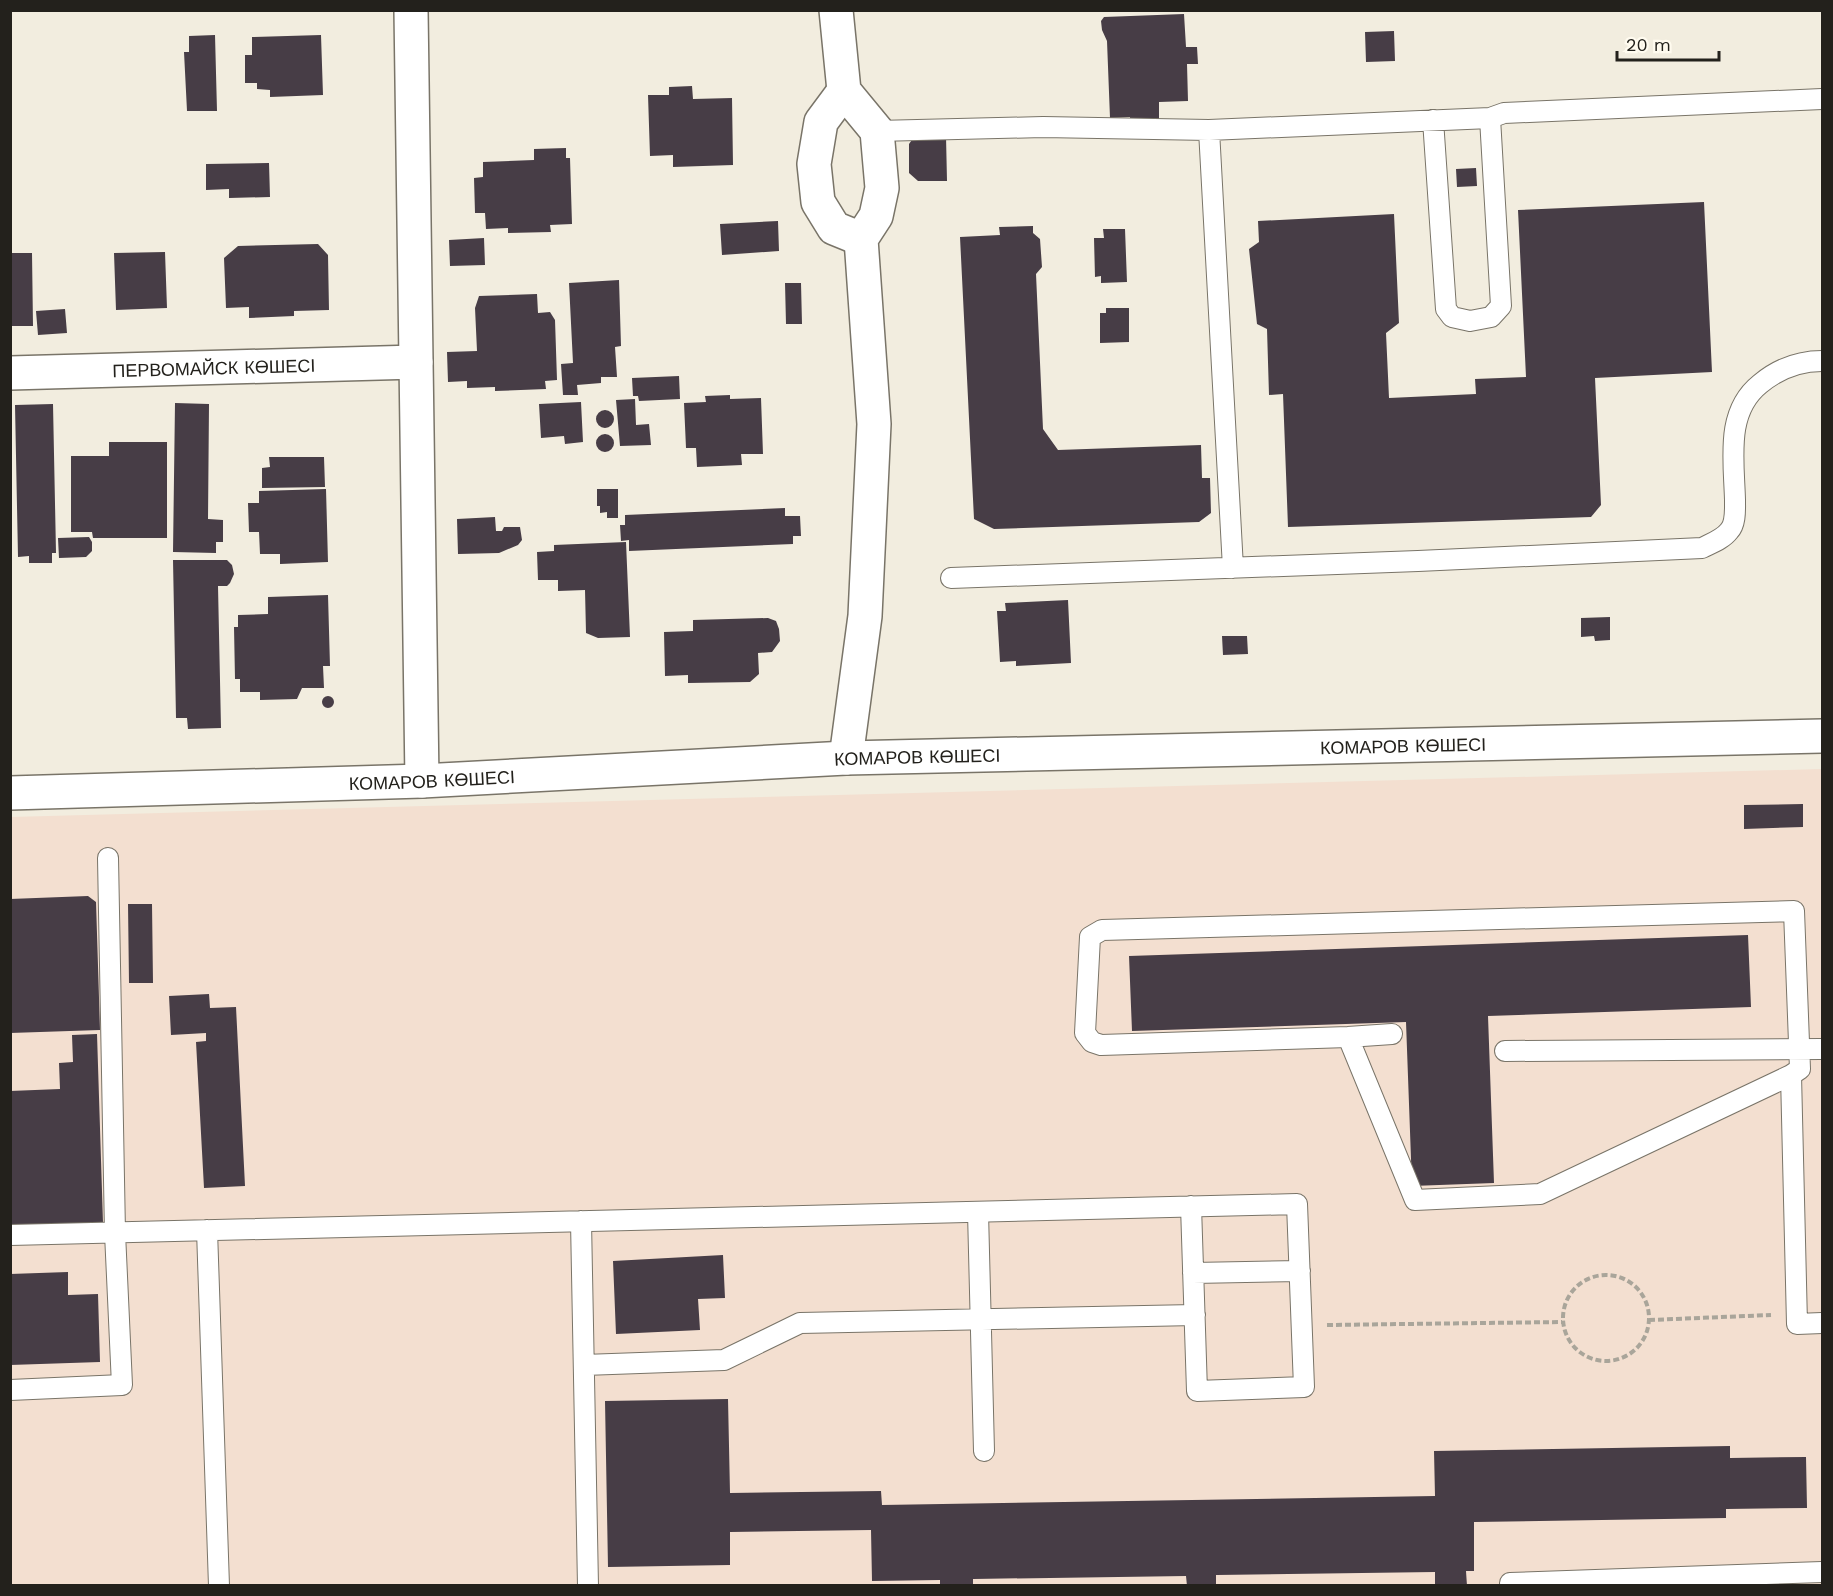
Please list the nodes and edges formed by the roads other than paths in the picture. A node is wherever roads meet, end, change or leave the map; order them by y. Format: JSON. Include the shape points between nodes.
{"nodes":[{"id":1,"x":411,"y":10,"type":"edge"},
{"id":2,"x":836,"y":10,"type":"edge"},
{"id":3,"x":844,"y":90,"type":"junction"},
{"id":4,"x":1822,"y":99,"type":"edge"},
{"id":5,"x":1490,"y":118,"type":"junction"},
{"id":6,"x":1433,"y":120,"type":"junction"},
{"id":7,"x":1209,"y":130,"type":"junction"},
{"id":8,"x":877,"y":131,"type":"junction"},
{"id":9,"x":861,"y":239,"type":"junction"},
{"id":10,"x":1822,"y":361,"type":"edge"},
{"id":11,"x":416,"y":362,"type":"junction"},
{"id":12,"x":10,"y":373,"type":"edge"},
{"id":13,"x":1233,"y":568,"type":"junction"},
{"id":14,"x":951,"y":578,"type":"dead end"},
{"id":15,"x":1822,"y":736,"type":"edge"},
{"id":16,"x":846,"y":758,"type":"junction"},
{"id":17,"x":422,"y":781,"type":"junction"},
{"id":18,"x":10,"y":794,"type":"edge"},
{"id":19,"x":108,"y":858,"type":"dead end"},
{"id":20,"x":1392,"y":1034,"type":"dead end"},
{"id":21,"x":1348,"y":1037,"type":"junction"},
{"id":22,"x":1799,"y":1047,"type":"junction"},
{"id":23,"x":1822,"y":1049,"type":"edge"},
{"id":24,"x":1505,"y":1051,"type":"dead end"},
{"id":25,"x":1791,"y":1075,"type":"junction"},
{"id":26,"x":1191,"y":1206,"type":"junction"},
{"id":27,"x":978,"y":1212,"type":"junction"},
{"id":28,"x":581,"y":1221,"type":"junction"},
{"id":29,"x":207,"y":1230,"type":"junction"},
{"id":30,"x":115,"y":1233,"type":"junction"},
{"id":31,"x":10,"y":1235,"type":"edge"},
{"id":32,"x":1300,"y":1270,"type":"junction"},
{"id":33,"x":1193,"y":1273,"type":"junction"},
{"id":34,"x":1195,"y":1315,"type":"junction"},
{"id":35,"x":980,"y":1320,"type":"junction"},
{"id":36,"x":1822,"y":1323,"type":"edge"},
{"id":37,"x":584,"y":1365,"type":"junction"},
{"id":38,"x":10,"y":1390,"type":"edge"},
{"id":39,"x":984,"y":1451,"type":"dead end"},
{"id":40,"x":1822,"y":1572,"type":"edge"},
{"id":41,"x":1510,"y":1583,"type":"dead end"},
{"id":42,"x":219,"y":1586,"type":"edge"},
{"id":43,"x":588,"y":1586,"type":"edge"}],
"edges":[{"from":1,"to":11,"type":"street"},
{"from":2,"to":3,"type":"street"},
{"from":3,"to":8,"type":"street"},
{"from":3,"to":9,"type":"street","via":[[822,122],[814,164],[818,202],[834,228]]},
{"from":4,"to":5,"type":"lane","via":[[1504,113]]},
{"from":5,"to":6,"type":"lane"},
{"from":5,"to":6,"type":"lane","via":[[1501,306],[1491,317],[1470,321],[1452,317],[1446,309]]},
{"from":6,"to":7,"type":"lane"},
{"from":7,"to":8,"type":"lane","via":[[1043,127]]},
{"from":7,"to":13,"type":"lane"},
{"from":8,"to":9,"type":"street","via":[[882,188],[876,216]]},
{"from":9,"to":16,"type":"street","via":[[874,424],[865,615]]},
{"from":10,"to":13,"type":"lane","via":[[1774,372],[1750,392],[1734,431],[1735,513],[1731,530],[1702,548]]},
{"from":11,"to":12,"type":"street","name":"ПЕРВОМАЙСК КӨШЕСІ"},
{"from":11,"to":17,"type":"street"},
{"from":13,"to":14,"type":"lane"},
{"from":15,"to":16,"type":"street","name":"КОМАРОВ КӨШЕСІ"},
{"from":16,"to":17,"type":"street","name":"КОМАРОВ КӨШЕСІ"},
{"from":17,"to":18,"type":"street","name":"КОМАРОВ КӨШЕСІ"},
{"from":19,"to":30,"type":"lane"},
{"from":20,"to":21,"type":"lane"},
{"from":21,"to":22,"type":"lane","via":[[1101,1045],[1092,1042],[1085,1033],[1090,937],[1102,930],[1794,911]]},
{"from":21,"to":25,"type":"lane","via":[[1415,1200],[1540,1194]]},
{"from":22,"to":23,"type":"lane"},
{"from":22,"to":24,"type":"lane"},
{"from":22,"to":25,"type":"lane","via":[[1800,1069]]},
{"from":25,"to":36,"type":"lane","via":[[1797,1324]]},
{"from":26,"to":27,"type":"lane"},
{"from":26,"to":32,"type":"lane","via":[[1297,1204]]},
{"from":26,"to":33,"type":"lane"},
{"from":27,"to":28,"type":"lane"},
{"from":27,"to":35,"type":"lane"},
{"from":28,"to":29,"type":"lane"},
{"from":28,"to":37,"type":"lane"},
{"from":29,"to":30,"type":"lane"},
{"from":29,"to":42,"type":"lane"},
{"from":30,"to":31,"type":"lane"},
{"from":30,"to":38,"type":"lane","via":[[122,1385]]},
{"from":32,"to":33,"type":"lane"},
{"from":32,"to":34,"type":"lane","via":[[1304,1387],[1197,1391]]},
{"from":33,"to":34,"type":"lane"},
{"from":34,"to":35,"type":"lane"},
{"from":35,"to":37,"type":"lane","via":[[800,1323],[724,1360]]},
{"from":35,"to":39,"type":"lane"},
{"from":37,"to":43,"type":"lane"},
{"from":40,"to":41,"type":"lane"}]}
